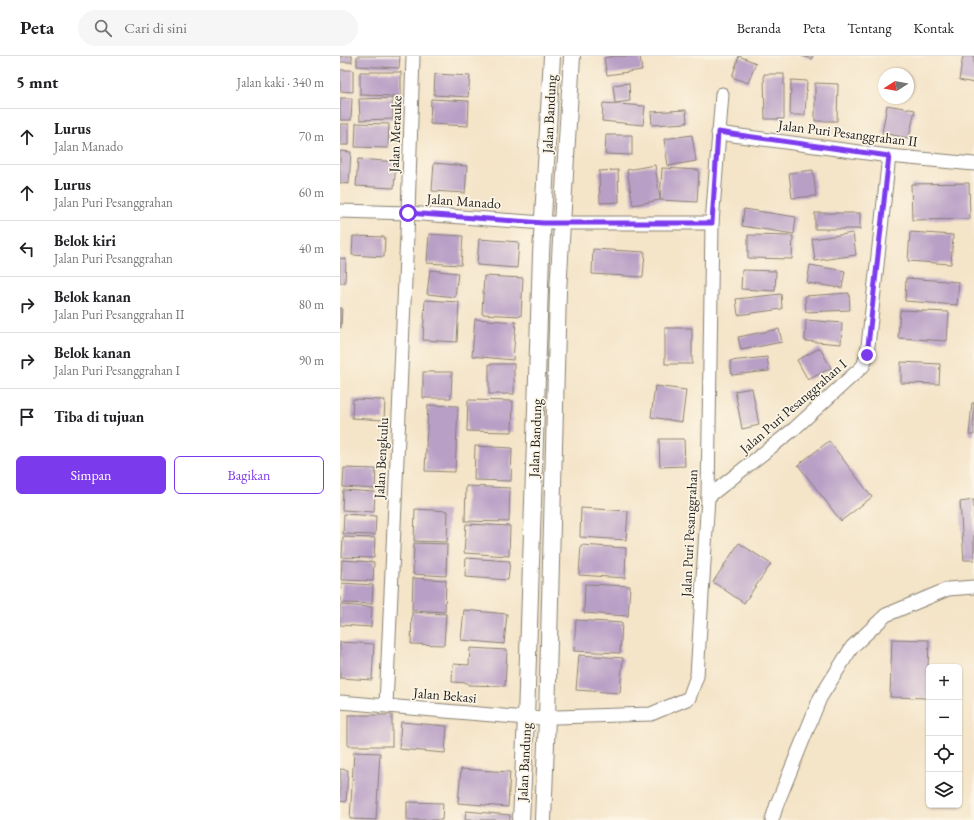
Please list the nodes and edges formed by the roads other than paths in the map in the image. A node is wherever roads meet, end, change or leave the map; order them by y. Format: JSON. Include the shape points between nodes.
{"nodes":[{"id":1,"x":413,"y":56,"type":"edge"},
{"id":2,"x":552,"y":56,"type":"edge"},
{"id":3,"x":572,"y":56,"type":"edge"},
{"id":4,"x":722,"y":94,"type":"dead end"},
{"id":5,"x":718,"y":132,"type":"junction"},
{"id":6,"x":889,"y":156,"type":"junction"},
{"id":7,"x":974,"y":164,"type":"edge"},
{"id":8,"x":340,"y":211,"type":"edge"},
{"id":9,"x":408,"y":213,"type":"junction"},
{"id":10,"x":563,"y":222,"type":"junction"},
{"id":11,"x":543,"y":223,"type":"junction"},
{"id":12,"x":712,"y":223,"type":"junction"},
{"id":13,"x":708,"y":497,"type":"junction"},
{"id":14,"x":974,"y":587,"type":"edge"},
{"id":15,"x":340,"y":702,"type":"edge"},
{"id":16,"x":386,"y":705,"type":"junction"},
{"id":17,"x":526,"y":718,"type":"junction"},
{"id":18,"x":547,"y":718,"type":"junction"},
{"id":19,"x":521,"y":820,"type":"edge"},
{"id":20,"x":543,"y":820,"type":"edge"},
{"id":21,"x":772,"y":820,"type":"edge"}],
"edges":[{"from":1,"to":9,"type":"street","name":"Jalan Merauke"},
{"from":2,"to":11,"type":"street","name":"Jalan Bandung"},
{"from":3,"to":10,"type":"street","name":"Jalan Bandung"},
{"from":4,"to":5,"type":"street","name":"Jalan Puri Pesanggrahan"},
{"from":5,"to":6,"type":"street","name":"Jalan Puri Pesanggrahan II"},
{"from":5,"to":12,"type":"street","name":"Jalan Puri Pesanggrahan"},
{"from":6,"to":7,"type":"street","name":"Jalan Puri Pesanggrahan II"},
{"from":6,"to":13,"type":"street","name":"Jalan Puri Pesanggrahan I","via":[[867,355],[863,366],[794,429]]},
{"from":8,"to":9,"type":"street","name":"Jalan Manado"},
{"from":9,"to":11,"type":"street","name":"Jalan Manado"},
{"from":9,"to":16,"type":"street","name":"Jalan Bengkulu"},
{"from":10,"to":11,"type":"street","name":"Jalan Manado"},
{"from":10,"to":12,"type":"street"},
{"from":10,"to":18,"type":"street","name":"Jalan Bandung","via":[[558,291]]},
{"from":11,"to":17,"type":"street","name":"Jalan Bandung"},
{"from":12,"to":13,"type":"street","name":"Jalan Puri Pesanggrahan"},
{"from":13,"to":18,"type":"street","name":"Jalan Puri Pesanggrahan","via":[[697,676],[689,698],[651,714]]},
{"from":14,"to":21,"type":"street","via":[[948,589],[886,615],[852,647],[820,698]]},
{"from":15,"to":16,"type":"street","name":"Jalan Bekasi"},
{"from":16,"to":17,"type":"street","name":"Jalan Bekasi"},
{"from":17,"to":18,"type":"street","name":"Jalan Bekasi"},
{"from":17,"to":19,"type":"street","name":"Jalan Bandung"},
{"from":18,"to":20,"type":"street","name":"Jalan Bandung"}]}
